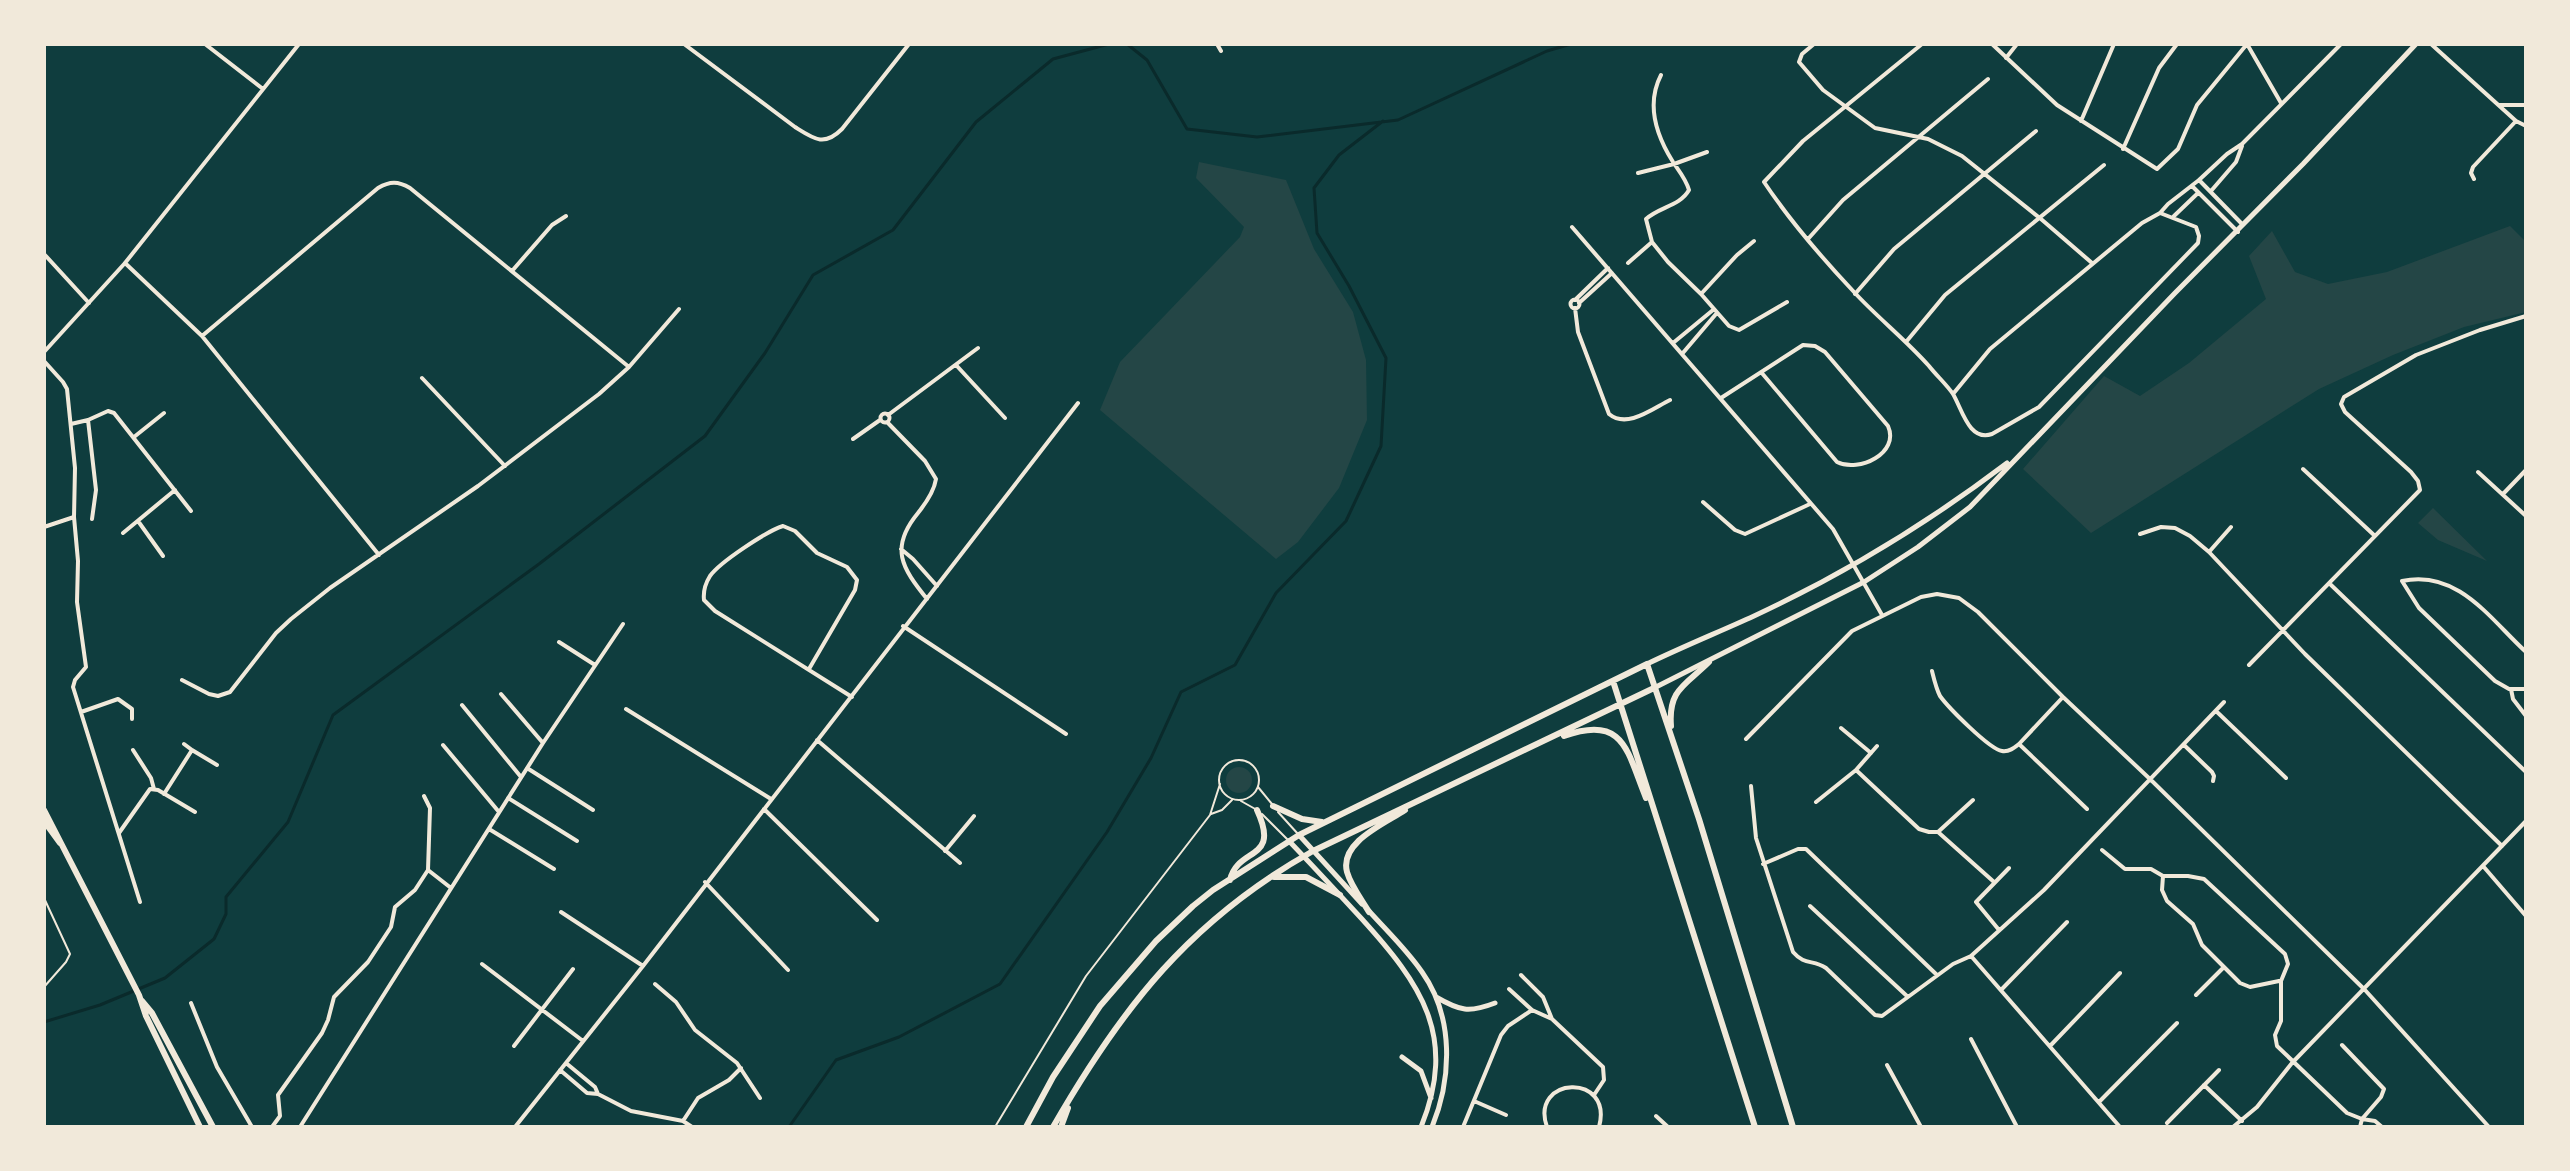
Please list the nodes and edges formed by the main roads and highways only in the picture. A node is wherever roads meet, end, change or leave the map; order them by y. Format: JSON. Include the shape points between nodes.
{"nodes":[{"id":1,"x":1709,"y":662,"type":"road end"},
{"id":2,"x":1613,"y":681,"type":"junction"},
{"id":3,"x":1654,"y":688,"type":"junction"},
{"id":4,"x":1621,"y":703,"type":"junction"},
{"id":5,"x":1672,"y":736,"type":"junction"},
{"id":6,"x":1539,"y":745,"type":"junction"},
{"id":7,"x":1425,"y":796,"type":"junction"},
{"id":8,"x":1273,"y":806,"type":"road end"},
{"id":9,"x":44,"y":810,"type":"edge"},
{"id":10,"x":1257,"y":810,"type":"road end"},
{"id":11,"x":44,"y":821,"type":"edge"},
{"id":12,"x":1326,"y":822,"type":"junction"},
{"id":13,"x":1661,"y":835,"type":"junction"},
{"id":14,"x":62,"y":846,"type":"junction"},
{"id":15,"x":1270,"y":877,"type":"junction"},
{"id":16,"x":1230,"y":880,"type":"junction"},
{"id":17,"x":1340,"y":895,"type":"road end"},
{"id":18,"x":1369,"y":912,"type":"road end"},
{"id":19,"x":141,"y":998,"type":"junction"},
{"id":20,"x":1087,"y":1069,"type":"junction"},
{"id":21,"x":213,"y":1125,"type":"edge"},
{"id":22,"x":200,"y":1127,"type":"edge"},
{"id":23,"x":1026,"y":1127,"type":"edge"},
{"id":24,"x":1053,"y":1127,"type":"edge"},
{"id":25,"x":1061,"y":1127,"type":"edge"},
{"id":26,"x":1755,"y":1127,"type":"edge"},
{"id":27,"x":1793,"y":1127,"type":"edge"}],
"edges":[{"from":1,"to":5,"type":"main road","via":[[1673,699]]},
{"from":2,"to":3,"type":"main road","via":[[1647,664]]},
{"from":2,"to":4,"type":"main road"},
{"from":2,"to":12,"type":"main road"},
{"from":3,"to":4,"type":"main road"},
{"from":3,"to":5,"type":"main road"},
{"from":4,"to":6,"type":"main road"},
{"from":4,"to":13,"type":"main road"},
{"from":5,"to":27,"type":"main road"},
{"from":6,"to":7,"type":"main road"},
{"from":6,"to":13,"type":"main road","via":[[1588,728],[1617,737]]},
{"from":7,"to":15,"type":"main road"},
{"from":7,"to":18,"type":"main road","via":[[1350,851],[1347,873]]},
{"from":8,"to":12,"type":"main road","via":[[1302,819]]},
{"from":9,"to":14,"type":"main road"},
{"from":10,"to":16,"type":"main road","via":[[1264,839]]},
{"from":11,"to":14,"type":"main road"},
{"from":12,"to":16,"type":"main road"},
{"from":13,"to":26,"type":"main road"},
{"from":14,"to":19,"type":"main road"},
{"from":15,"to":17,"type":"main road","via":[[1306,877]]},
{"from":15,"to":20,"type":"main road","via":[[1176,954]]},
{"from":16,"to":23,"type":"main road","via":[[1173,924],[1108,997]]},
{"from":19,"to":21,"type":"main road"},
{"from":19,"to":22,"type":"main road"},
{"from":20,"to":24,"type":"main road"},
{"from":20,"to":25,"type":"main road"}]}
